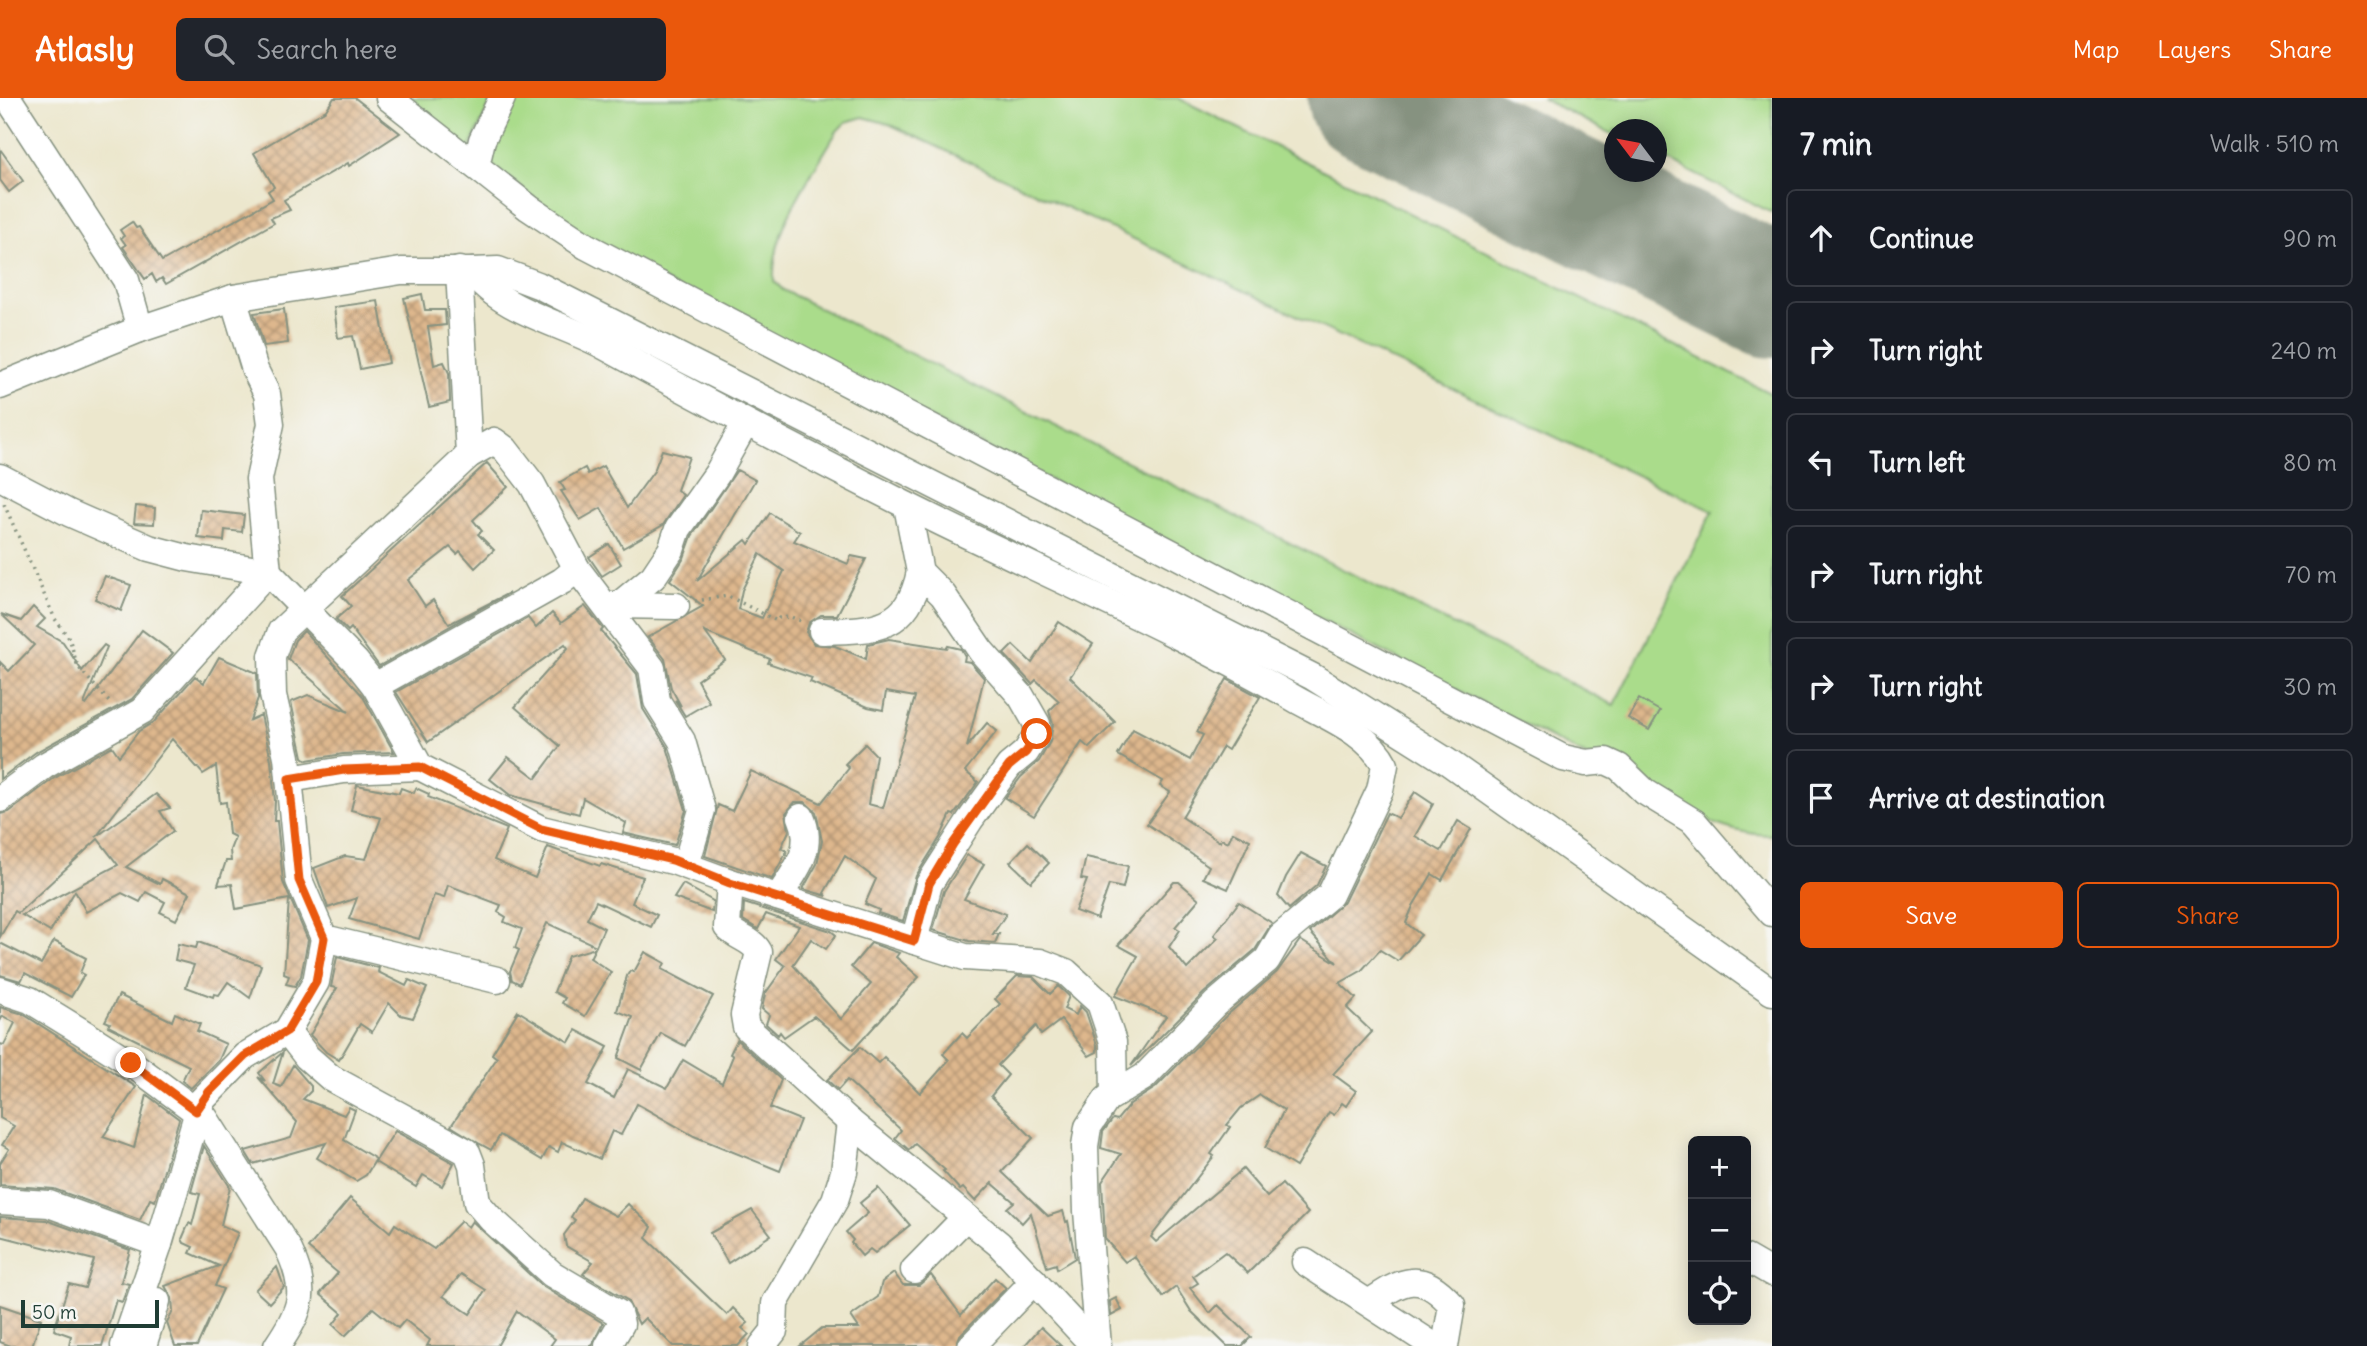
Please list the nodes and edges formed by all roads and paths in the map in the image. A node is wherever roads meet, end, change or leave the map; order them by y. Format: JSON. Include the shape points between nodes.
{"nodes":[{"id":1,"x":8,"y":98,"type":"edge"},
{"id":2,"x":389,"y":98,"type":"edge"},
{"id":3,"x":502,"y":98,"type":"edge"},
{"id":4,"x":476,"y":166,"type":"junction"},
{"id":5,"x":466,"y":270,"type":"junction"},
{"id":6,"x":233,"y":298,"type":"junction"},
{"id":7,"x":140,"y":329,"type":"junction"},
{"id":8,"x":0,"y":386,"type":"edge"},
{"id":9,"x":745,"y":424,"type":"junction"},
{"id":10,"x":469,"y":455,"type":"junction"},
{"id":11,"x":0,"y":477,"type":"edge"},
{"id":12,"x":0,"y":494,"type":"edge"},
{"id":13,"x":907,"y":506,"type":"junction"},
{"id":14,"x":577,"y":569,"type":"junction"},
{"id":15,"x":268,"y":572,"type":"junction"},
{"id":16,"x":920,"y":572,"type":"junction"},
{"id":17,"x":613,"y":605,"type":"junction"},
{"id":18,"x":676,"y":606,"type":"joint"},
{"id":19,"x":306,"y":610,"type":"junction"},
{"id":20,"x":822,"y":631,"type":"joint"},
{"id":21,"x":375,"y":686,"type":"junction"},
{"id":22,"x":128,"y":720,"type":"junction"},
{"id":23,"x":420,"y":767,"type":"junction"},
{"id":24,"x":289,"y":779,"type":"junction"},
{"id":25,"x":0,"y":799,"type":"edge"},
{"id":26,"x":801,"y":817,"type":"dead end"},
{"id":27,"x":686,"y":865,"type":"junction"},
{"id":28,"x":730,"y":883,"type":"junction"},
{"id":29,"x":778,"y":897,"type":"junction"},
{"id":30,"x":1772,"y":913,"type":"edge"},
{"id":31,"x":324,"y":938,"type":"junction"},
{"id":32,"x":914,"y":941,"type":"junction"},
{"id":33,"x":497,"y":980,"type":"dead end"},
{"id":34,"x":0,"y":990,"type":"edge"},
{"id":35,"x":1772,"y":992,"type":"edge"},
{"id":36,"x":287,"y":1031,"type":"junction"},
{"id":37,"x":1114,"y":1094,"type":"junction"},
{"id":38,"x":196,"y":1111,"type":"junction"},
{"id":39,"x":850,"y":1122,"type":"junction"},
{"id":40,"x":0,"y":1201,"type":"edge"},
{"id":41,"x":966,"y":1217,"type":"junction"},
{"id":42,"x":159,"y":1244,"type":"junction"},
{"id":43,"x":1751,"y":1261,"type":"edge"},
{"id":44,"x":1305,"y":1262,"type":"dead end"},
{"id":45,"x":914,"y":1270,"type":"dead end"},
{"id":46,"x":1772,"y":1273,"type":"edge"},
{"id":47,"x":166,"y":1274,"type":"dead end"},
{"id":48,"x":1034,"y":1281,"type":"junction"},
{"id":49,"x":1368,"y":1303,"type":"junction"},
{"id":50,"x":771,"y":1341,"type":"edge"},
{"id":51,"x":124,"y":1346,"type":"edge"},
{"id":52,"x":143,"y":1346,"type":"edge"},
{"id":53,"x":277,"y":1346,"type":"edge"},
{"id":54,"x":608,"y":1346,"type":"edge"},
{"id":55,"x":971,"y":1346,"type":"edge"},
{"id":56,"x":1096,"y":1346,"type":"edge"},
{"id":57,"x":1434,"y":1346,"type":"edge"},
{"id":58,"x":1445,"y":1346,"type":"edge"}],
"edges":[{"from":1,"to":7,"type":"street","via":[[126,280]]},
{"from":2,"to":4,"type":"street"},
{"from":3,"to":4,"type":"street","via":[[482,140]]},
{"from":4,"to":30,"type":"street","via":[[586,246],[704,310],[1563,758],[1606,761],[1619,767],[1645,792],[1694,822]]},
{"from":5,"to":6,"type":"street","via":[[401,271]]},
{"from":5,"to":9,"type":"street","via":[[504,299],[597,342]]},
{"from":5,"to":10,"type":"street"},
{"from":5,"to":35,"type":"street","via":[[498,270],[538,285],[1312,677],[1448,762]]},
{"from":6,"to":7,"type":"street"},
{"from":6,"to":15,"type":"street","via":[[267,394],[271,424],[259,479]]},
{"from":7,"to":8,"type":"street"},
{"from":9,"to":13,"type":"street"},
{"from":9,"to":17,"type":"street","via":[[653,577]]},
{"from":10,"to":14,"type":"street","via":[[494,440],[505,449],[532,484]]},
{"from":10,"to":19,"type":"street"},
{"from":11,"to":15,"type":"street","via":[[149,548]]},
{"from":12,"to":22,"type":"path","via":[[55,619],[69,638],[78,667]]},
{"from":13,"to":16,"type":"street"},
{"from":13,"to":37,"type":"street","via":[[1068,580],[1247,671],[1352,732],[1373,747],[1385,765],[1380,790],[1330,895],[1281,936],[1267,960],[1215,1004],[1144,1077]]},
{"from":14,"to":17,"type":"street"},
{"from":14,"to":21,"type":"street","via":[[562,582]]},
{"from":15,"to":19,"type":"street"},
{"from":15,"to":22,"type":"street","via":[[142,711]]},
{"from":16,"to":20,"type":"street","via":[[915,595],[900,617],[880,626]]},
{"from":16,"to":32,"type":"street","via":[[1021,696],[1034,717],[1037,734],[1026,752],[1009,766],[929,884]]},
{"from":17,"to":18,"type":"street"},
{"from":17,"to":27,"type":"street","via":[[652,668],[657,701],[682,741],[694,779],[702,810]]},
{"from":18,"to":20,"type":"path","via":[[728,596],[777,621],[791,617]]},
{"from":19,"to":21,"type":"street"},
{"from":19,"to":24,"type":"street","via":[[281,631],[272,656],[273,695]]},
{"from":21,"to":23,"type":"street"},
{"from":22,"to":25,"type":"street","via":[[44,766]]},
{"from":23,"to":24,"type":"street","via":[[344,770]]},
{"from":23,"to":27,"type":"street","via":[[541,829]]},
{"from":24,"to":31,"type":"street","via":[[299,880]]},
{"from":26,"to":29,"type":"street","via":[[808,832],[805,853]]},
{"from":27,"to":28,"type":"street"},
{"from":28,"to":29,"type":"street"},
{"from":28,"to":39,"type":"street","via":[[727,927],[759,952],[744,1016],[746,1027]]},
{"from":29,"to":32,"type":"street"},
{"from":31,"to":33,"type":"street"},
{"from":31,"to":36,"type":"street","via":[[316,982]]},
{"from":32,"to":37,"type":"street","via":[[965,957],[1040,962],[1066,972],[1100,1003],[1113,1042]]},
{"from":34,"to":38,"type":"street","via":[[30,1000],[82,1031]]},
{"from":36,"to":38,"type":"street","via":[[245,1056]]},
{"from":36,"to":54,"type":"street","via":[[331,1078],[467,1152],[477,1203],[491,1219],[552,1274],[618,1313],[621,1324]]},
{"from":37,"to":56,"type":"street","via":[[1088,1127],[1085,1146]]},
{"from":38,"to":42,"type":"street"},
{"from":38,"to":53,"type":"street","via":[[255,1195],[299,1270],[298,1314]]},
{"from":39,"to":41,"type":"street"},
{"from":39,"to":50,"type":"street","via":[[844,1172],[835,1200],[775,1303]]},
{"from":40,"to":42,"type":"street","via":[[49,1204]]},
{"from":41,"to":45,"type":"street"},
{"from":41,"to":48,"type":"street"},
{"from":42,"to":51,"type":"street"},
{"from":43,"to":46,"type":"street"},
{"from":44,"to":49,"type":"street"},
{"from":47,"to":52,"type":"street"},
{"from":48,"to":55,"type":"street"},
{"from":48,"to":56,"type":"street"},
{"from":49,"to":57,"type":"street"},
{"from":49,"to":58,"type":"street","via":[[1401,1282],[1412,1281],[1439,1291],[1452,1306]]}]}
